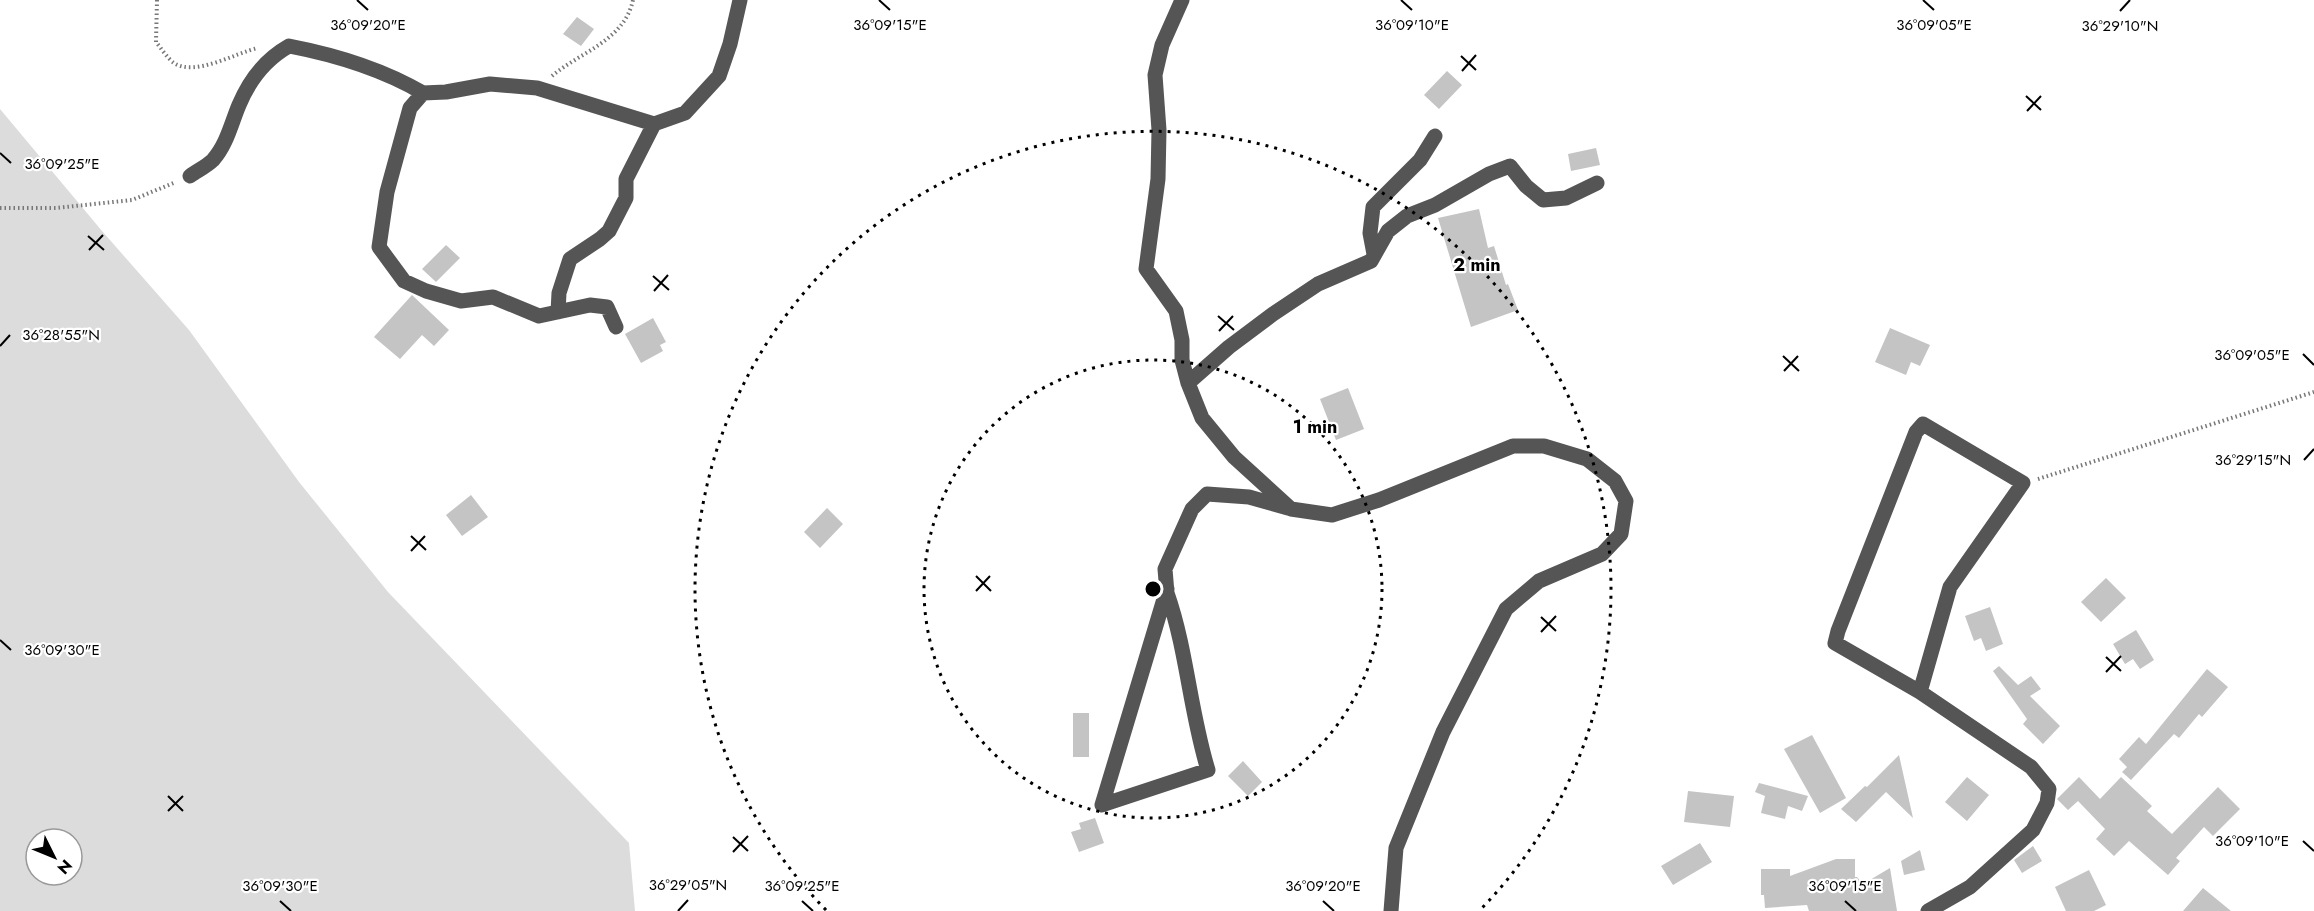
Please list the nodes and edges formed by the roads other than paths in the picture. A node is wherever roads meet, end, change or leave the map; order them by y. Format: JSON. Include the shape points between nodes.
{"nodes":[{"id":1,"x":741,"y":0,"type":"edge"},
{"id":2,"x":1182,"y":0,"type":"edge"},
{"id":3,"x":423,"y":93,"type":"junction"},
{"id":4,"x":654,"y":124,"type":"junction"},
{"id":5,"x":1436,"y":136,"type":"dead end"},
{"id":6,"x":190,"y":176,"type":"road end"},
{"id":7,"x":1597,"y":183,"type":"dead end"},
{"id":8,"x":1374,"y":254,"type":"junction"},
{"id":9,"x":558,"y":312,"type":"junction"},
{"id":10,"x":616,"y":327,"type":"dead end"},
{"id":11,"x":1188,"y":383,"type":"junction"},
{"id":12,"x":1291,"y":509,"type":"junction"},
{"id":13,"x":1167,"y":589,"type":"junction"},
{"id":14,"x":1920,"y":692,"type":"junction"},
{"id":15,"x":1391,"y":911,"type":"edge"},
{"id":16,"x":1928,"y":911,"type":"edge"}],
"edges":[{"from":1,"to":4,"type":"street","via":[[719,76],[685,113]]},
{"from":2,"to":11,"type":"street","via":[[1162,45],[1155,75],[1158,179],[1146,269],[1176,310]]},
{"from":3,"to":4,"type":"street","via":[[490,84],[537,88]]},
{"from":3,"to":6,"type":"street","via":[[328,53],[289,46],[274,54],[250,83],[229,135],[212,161]]},
{"from":3,"to":9,"type":"street","via":[[410,108],[387,192],[379,247],[404,281],[426,291],[461,301],[493,297],[539,316]]},
{"from":4,"to":9,"type":"street","via":[[626,179],[626,198],[609,231],[570,259],[559,293]]},
{"from":5,"to":8,"type":"street","via":[[1420,160],[1373,207],[1370,233]]},
{"from":7,"to":8,"type":"street","via":[[1566,198],[1543,200],[1510,166],[1407,216],[1388,231]]},
{"from":8,"to":11,"type":"street","via":[[1371,261],[1318,284],[1273,314]]},
{"from":9,"to":10,"type":"street","via":[[590,305],[607,307]]},
{"from":11,"to":12,"type":"street","via":[[1202,417],[1234,457]]},
{"from":12,"to":13,"type":"street","via":[[1249,497],[1207,494],[1192,509],[1179,535],[1165,569]]},
{"from":12,"to":15,"type":"street","via":[[1332,515],[1379,501],[1513,446],[1544,446],[1587,459],[1615,481],[1626,501],[1621,534],[1602,554],[1539,581],[1506,609],[1443,732],[1396,848]]},
{"from":13,"to":13,"type":"street","via":[[1208,770],[1102,805]]},
{"from":14,"to":14,"type":"street","via":[[1835,643],[1916,432],[1923,424],[2023,483],[1950,587]]},
{"from":14,"to":16,"type":"street","via":[[2031,767],[2049,789],[2047,803],[2033,830],[1970,887]]}]}
